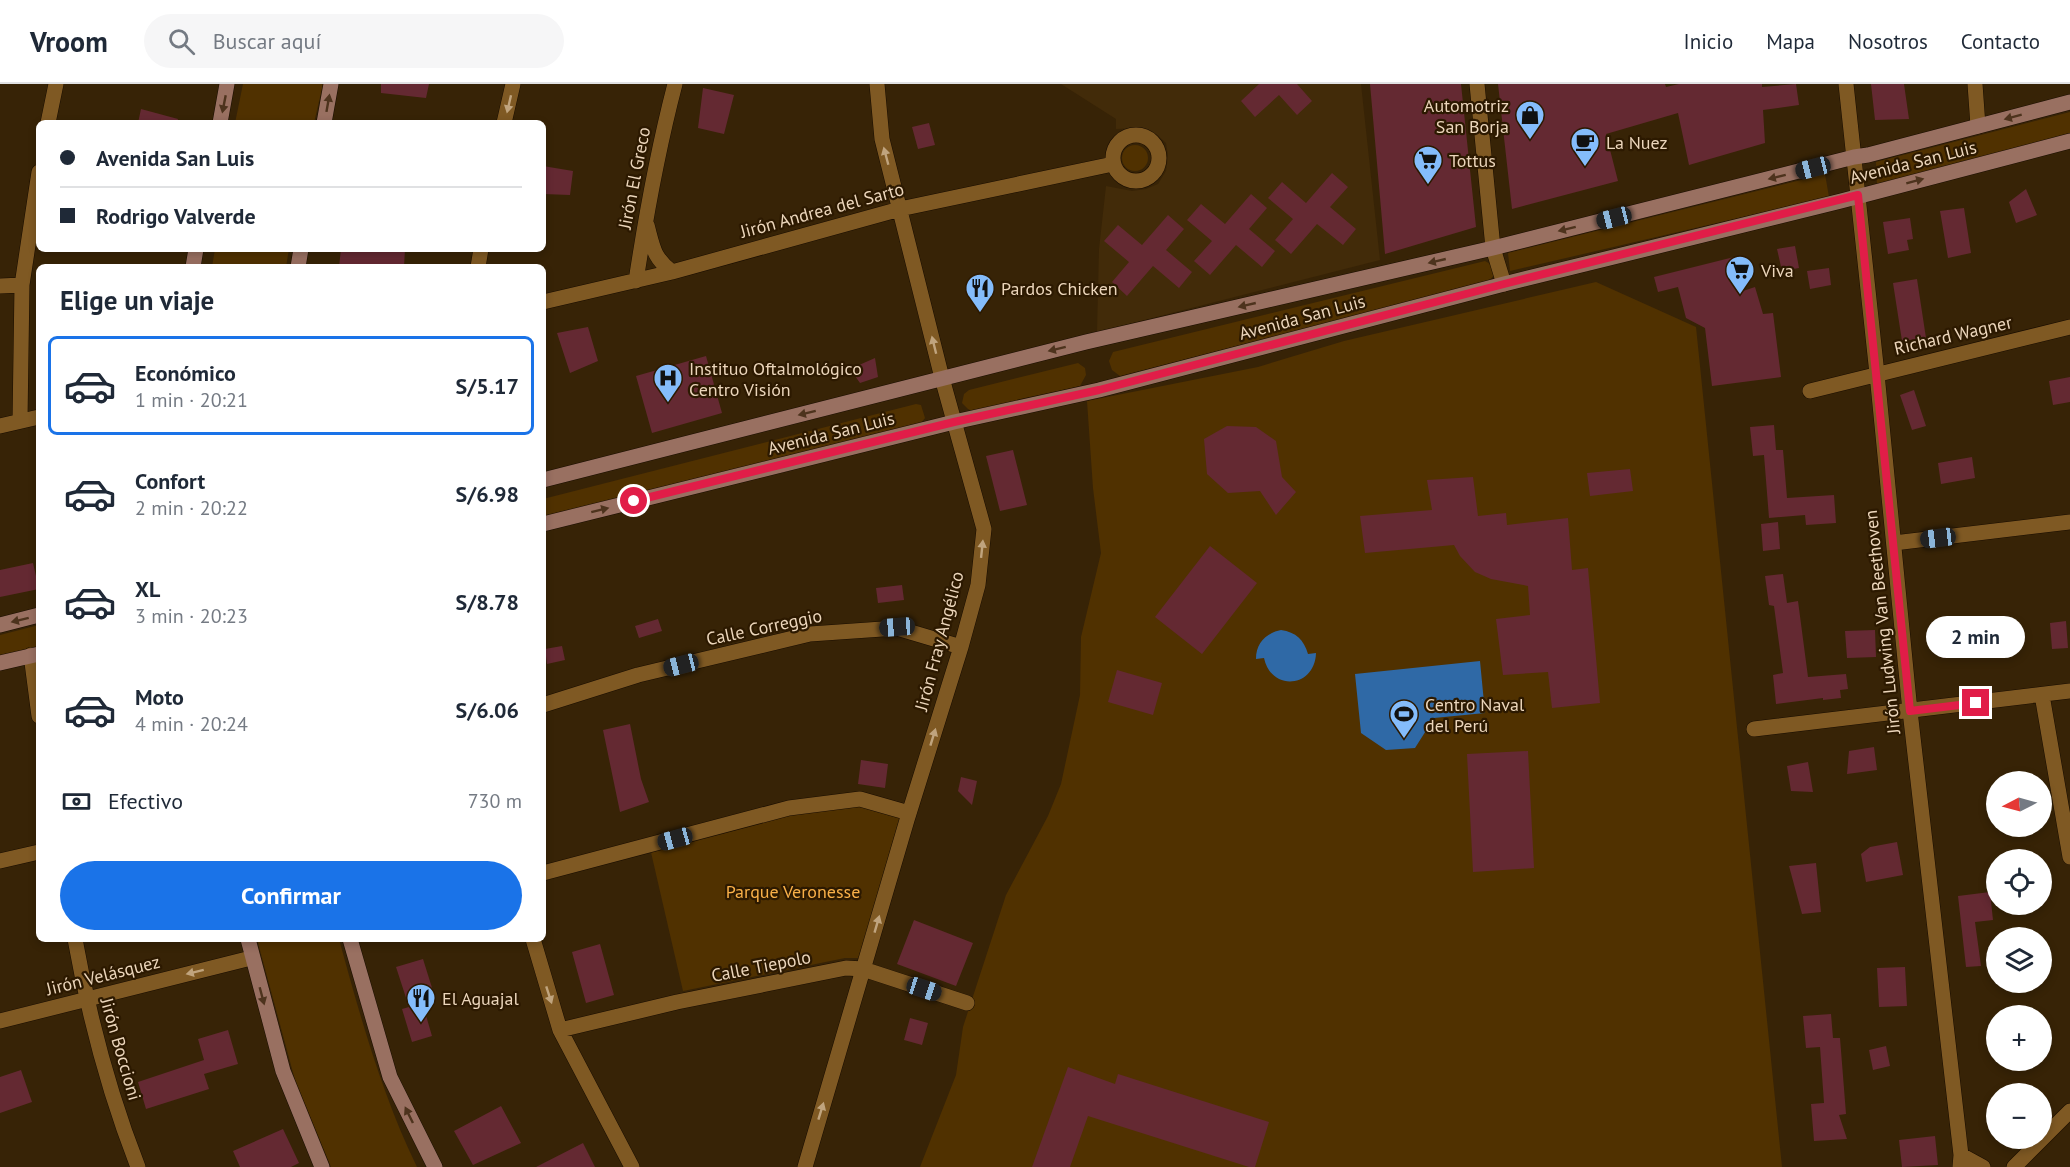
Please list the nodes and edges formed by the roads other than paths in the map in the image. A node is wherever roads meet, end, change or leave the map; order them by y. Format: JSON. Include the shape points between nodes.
{"nodes":[{"id":1,"x":56,"y":84,"type":"edge"},
{"id":2,"x":227,"y":84,"type":"edge"},
{"id":3,"x":331,"y":84,"type":"edge"},
{"id":4,"x":513,"y":84,"type":"edge"},
{"id":5,"x":675,"y":84,"type":"edge"},
{"id":6,"x":878,"y":84,"type":"edge"},
{"id":7,"x":1476,"y":84,"type":"edge"},
{"id":8,"x":1846,"y":84,"type":"edge"},
{"id":9,"x":1975,"y":84,"type":"edge"},
{"id":10,"x":2070,"y":102,"type":"edge"},
{"id":11,"x":49,"y":120,"type":"edge"},
{"id":12,"x":221,"y":120,"type":"edge"},
{"id":13,"x":325,"y":120,"type":"edge"},
{"id":14,"x":505,"y":120,"type":"edge"},
{"id":15,"x":1978,"y":126,"type":"junction"},
{"id":16,"x":2070,"y":141,"type":"edge"},
{"id":17,"x":1854,"y":157,"type":"junction"},
{"id":18,"x":1113,"y":164,"type":"dead end"},
{"id":19,"x":36,"y":192,"type":"edge"},
{"id":20,"x":1858,"y":195,"type":"junction"},
{"id":21,"x":900,"y":208,"type":"junction"},
{"id":22,"x":646,"y":219,"type":"junction"},
{"id":23,"x":1493,"y":248,"type":"junction"},
{"id":24,"x":672,"y":272,"type":"junction"},
{"id":25,"x":636,"y":281,"type":"junction"},
{"id":26,"x":1504,"y":284,"type":"junction"},
{"id":27,"x":22,"y":285,"type":"junction"},
{"id":28,"x":0,"y":286,"type":"edge"},
{"id":29,"x":546,"y":301,"type":"edge"},
{"id":30,"x":2070,"y":327,"type":"edge"},
{"id":31,"x":1877,"y":374,"type":"junction"},
{"id":32,"x":942,"y":378,"type":"junction"},
{"id":33,"x":1810,"y":392,"type":"dead end"},
{"id":34,"x":36,"y":418,"type":"edge"},
{"id":35,"x":20,"y":421,"type":"junction"},
{"id":36,"x":954,"y":422,"type":"junction"},
{"id":37,"x":0,"y":426,"type":"edge"},
{"id":38,"x":546,"y":479,"type":"edge"},
{"id":39,"x":2070,"y":522,"type":"edge"},
{"id":40,"x":546,"y":523,"type":"edge"},
{"id":41,"x":1894,"y":543,"type":"junction"},
{"id":42,"x":36,"y":616,"type":"edge"},
{"id":43,"x":0,"y":625,"type":"edge"},
{"id":44,"x":961,"y":647,"type":"junction"},
{"id":45,"x":35,"y":654,"type":"edge"},
{"id":46,"x":0,"y":663,"type":"edge"},
{"id":47,"x":36,"y":670,"type":"edge"},
{"id":48,"x":2070,"y":691,"type":"edge"},
{"id":49,"x":2042,"y":695,"type":"junction"},
{"id":50,"x":546,"y":704,"type":"edge"},
{"id":51,"x":1910,"y":711,"type":"junction"},
{"id":52,"x":1754,"y":729,"type":"dead end"},
{"id":53,"x":909,"y":813,"type":"junction"},
{"id":54,"x":36,"y":853,"type":"edge"},
{"id":55,"x":2070,"y":857,"type":"edge"},
{"id":56,"x":0,"y":861,"type":"edge"},
{"id":57,"x":546,"y":872,"type":"edge"},
{"id":58,"x":76,"y":942,"type":"edge"},
{"id":59,"x":248,"y":942,"type":"edge"},
{"id":60,"x":351,"y":942,"type":"edge"},
{"id":61,"x":534,"y":942,"type":"edge"},
{"id":62,"x":251,"y":958,"type":"junction"},
{"id":63,"x":863,"y":969,"type":"junction"},
{"id":64,"x":86,"y":999,"type":"junction"},
{"id":65,"x":967,"y":1003,"type":"dead end"},
{"id":66,"x":0,"y":1022,"type":"edge"},
{"id":67,"x":560,"y":1029,"type":"junction"},
{"id":68,"x":2070,"y":1111,"type":"edge"},
{"id":69,"x":1960,"y":1161,"type":"edge"},
{"id":70,"x":138,"y":1167,"type":"edge"},
{"id":71,"x":322,"y":1167,"type":"edge"},
{"id":72,"x":435,"y":1167,"type":"edge"},
{"id":73,"x":632,"y":1167,"type":"edge"},
{"id":74,"x":805,"y":1167,"type":"edge"},
{"id":75,"x":1983,"y":1167,"type":"edge"},
{"id":76,"x":2014,"y":1167,"type":"edge"}],
"edges":[{"from":1,"to":11,"type":"street"},
{"from":2,"to":12,"type":"main road","one_way":true},
{"from":13,"to":3,"type":"main road","one_way":true},
{"from":4,"to":14,"type":"street","one_way":true},
{"from":5,"to":22,"type":"street","name":"Jirón El Greco"},
{"from":21,"to":6,"type":"street","name":"Jirón Fray Angélico","one_way":true,"via":[[882,139]]},
{"from":7,"to":23,"type":"street"},
{"from":8,"to":17,"type":"street","name":"Jirón Ludwing Van Beethoven"},
{"from":9,"to":15,"type":"street"},
{"from":10,"to":15,"type":"main road","name":"Avenida San Luis","one_way":true},
{"from":15,"to":17,"type":"main road","name":"Avenida San Luis"},
{"from":20,"to":16,"type":"main road","name":"Avenida San Luis","one_way":true},
{"from":17,"to":20,"type":"street","name":"Jirón Ludwing Van Beethoven"},
{"from":17,"to":23,"type":"main road","name":"Avenida San Luis","one_way":true},
{"from":18,"to":21,"type":"street","name":"Jirón Andrea del Sarto"},
{"from":19,"to":27,"type":"street"},
{"from":20,"to":26,"type":"main road","name":"Avenida San Luis"},
{"from":20,"to":31,"type":"street","name":"Jirón Ludwing Van Beethoven"},
{"from":21,"to":24,"type":"street","name":"Jirón Andrea del Sarto"},
{"from":32,"to":21,"type":"street","name":"Jirón Fray Angélico","one_way":true},
{"from":22,"to":24,"type":"street","via":[[654,254]]},
{"from":22,"to":25,"type":"street","name":"Jirón El Greco"},
{"from":23,"to":26,"type":"street"},
{"from":23,"to":32,"type":"main road","name":"Avenida San Luis","one_way":true},
{"from":24,"to":25,"type":"street","name":"Jirón Andrea del Sarto"},
{"from":25,"to":29,"type":"street","name":"Jirón Andrea del Sarto"},
{"from":26,"to":36,"type":"main road","name":"Avenida San Luis","via":[[1099,390]]},
{"from":27,"to":28,"type":"street"},
{"from":27,"to":35,"type":"street"},
{"from":30,"to":31,"type":"street","name":"Richard Wagner"},
{"from":31,"to":33,"type":"street","name":"Richard Wagner"},
{"from":31,"to":41,"type":"street","name":"Jirón Ludwing Van Beethoven"},
{"from":32,"to":36,"type":"street","name":"Jirón Fray Angélico"},
{"from":32,"to":38,"type":"main road","name":"Avenida San Luis","one_way":true},
{"from":34,"to":35,"type":"street"},
{"from":35,"to":37,"type":"street"},
{"from":40,"to":36,"type":"main road","name":"Avenida San Luis","one_way":true},
{"from":44,"to":36,"type":"street","name":"Jirón Fray Angélico","one_way":true,"via":[[978,585],[984,529]]},
{"from":39,"to":41,"type":"street"},
{"from":41,"to":51,"type":"street","name":"Jirón Ludwing Van Beethoven"},
{"from":42,"to":43,"type":"main road","one_way":true},
{"from":44,"to":50,"type":"street","name":"Calle Correggio","via":[[897,627],[810,633],[638,675]]},
{"from":53,"to":44,"type":"street","name":"Jirón Fray Angélico","one_way":true},
{"from":45,"to":46,"type":"main road"},
{"from":45,"to":47,"type":"street"},
{"from":48,"to":49,"type":"street"},
{"from":49,"to":51,"type":"street"},
{"from":49,"to":55,"type":"street"},
{"from":51,"to":52,"type":"street"},
{"from":51,"to":69,"type":"street","name":"Jirón Ludwing Van Beethoven"},
{"from":53,"to":57,"type":"street","via":[[860,799],[789,808]]},
{"from":63,"to":53,"type":"street","name":"Jirón Fray Angélico","one_way":true},
{"from":54,"to":56,"type":"street"},
{"from":58,"to":64,"type":"street","name":"Jirón Boccioni"},
{"from":59,"to":62,"type":"main road"},
{"from":72,"to":60,"type":"main road","one_way":true,"via":[[390,1077]]},
{"from":61,"to":67,"type":"street","one_way":true},
{"from":62,"to":64,"type":"street","name":"Jirón Velásquez","one_way":true},
{"from":62,"to":71,"type":"main road","one_way":true,"via":[[283,1071]]},
{"from":63,"to":65,"type":"street","name":"Calle Tiepolo"},
{"from":63,"to":67,"type":"street","name":"Calle Tiepolo","via":[[846,968]]},
{"from":74,"to":63,"type":"street","name":"Jirón Fray Angélico","one_way":true},
{"from":64,"to":66,"type":"street","name":"Jirón Velásquez"},
{"from":64,"to":70,"type":"street","name":"Jirón Boccioni","via":[[102,1062]]},
{"from":67,"to":73,"type":"street"},
{"from":68,"to":76,"type":"street"},
{"from":69,"to":75,"type":"street","name":"Jirón Ludwing Van Beethoven"}]}
